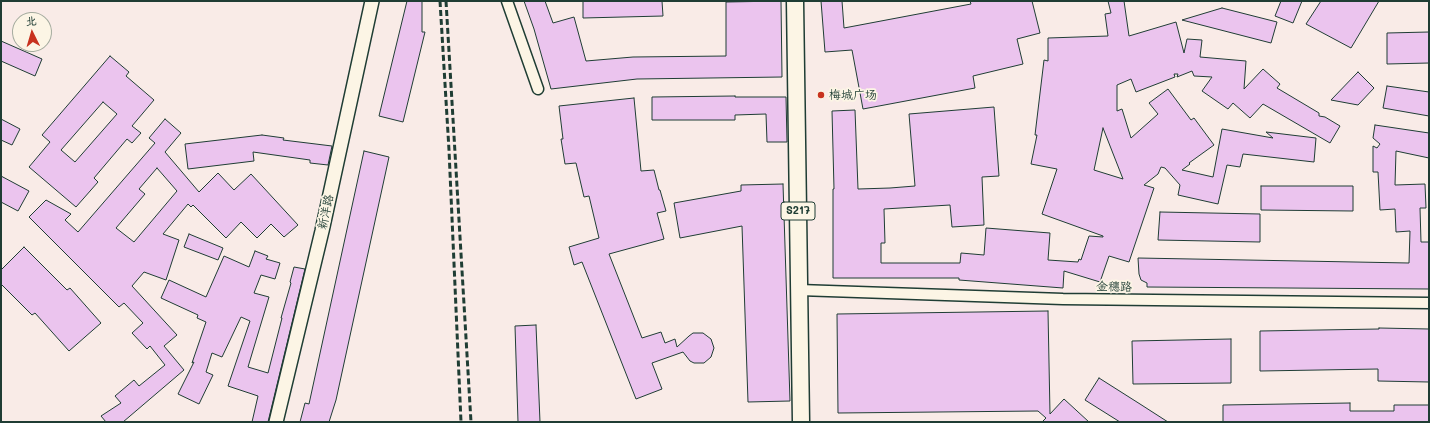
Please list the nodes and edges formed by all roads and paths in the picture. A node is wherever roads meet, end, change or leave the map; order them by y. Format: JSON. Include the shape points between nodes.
{"nodes":[{"id":1,"x":372,"y":1,"type":"edge"},
{"id":2,"x":507,"y":1,"type":"edge"},
{"id":3,"x":796,"y":1,"type":"edge"},
{"id":4,"x":538,"y":89,"type":"dead end"},
{"id":5,"x":799,"y":290,"type":"junction"},
{"id":6,"x":1429,"y":303,"type":"edge"},
{"id":7,"x":276,"y":422,"type":"edge"},
{"id":8,"x":801,"y":422,"type":"edge"}],
"edges":[{"from":1,"to":7,"type":"street","name":"新洋路","via":[[322,231]]},
{"from":2,"to":4,"type":"street"},
{"from":3,"to":5,"type":"main road","number":"S217"},
{"from":5,"to":6,"type":"street","name":"金穗路","via":[[1063,299]]},
{"from":5,"to":8,"type":"main road","number":"S217"}]}
